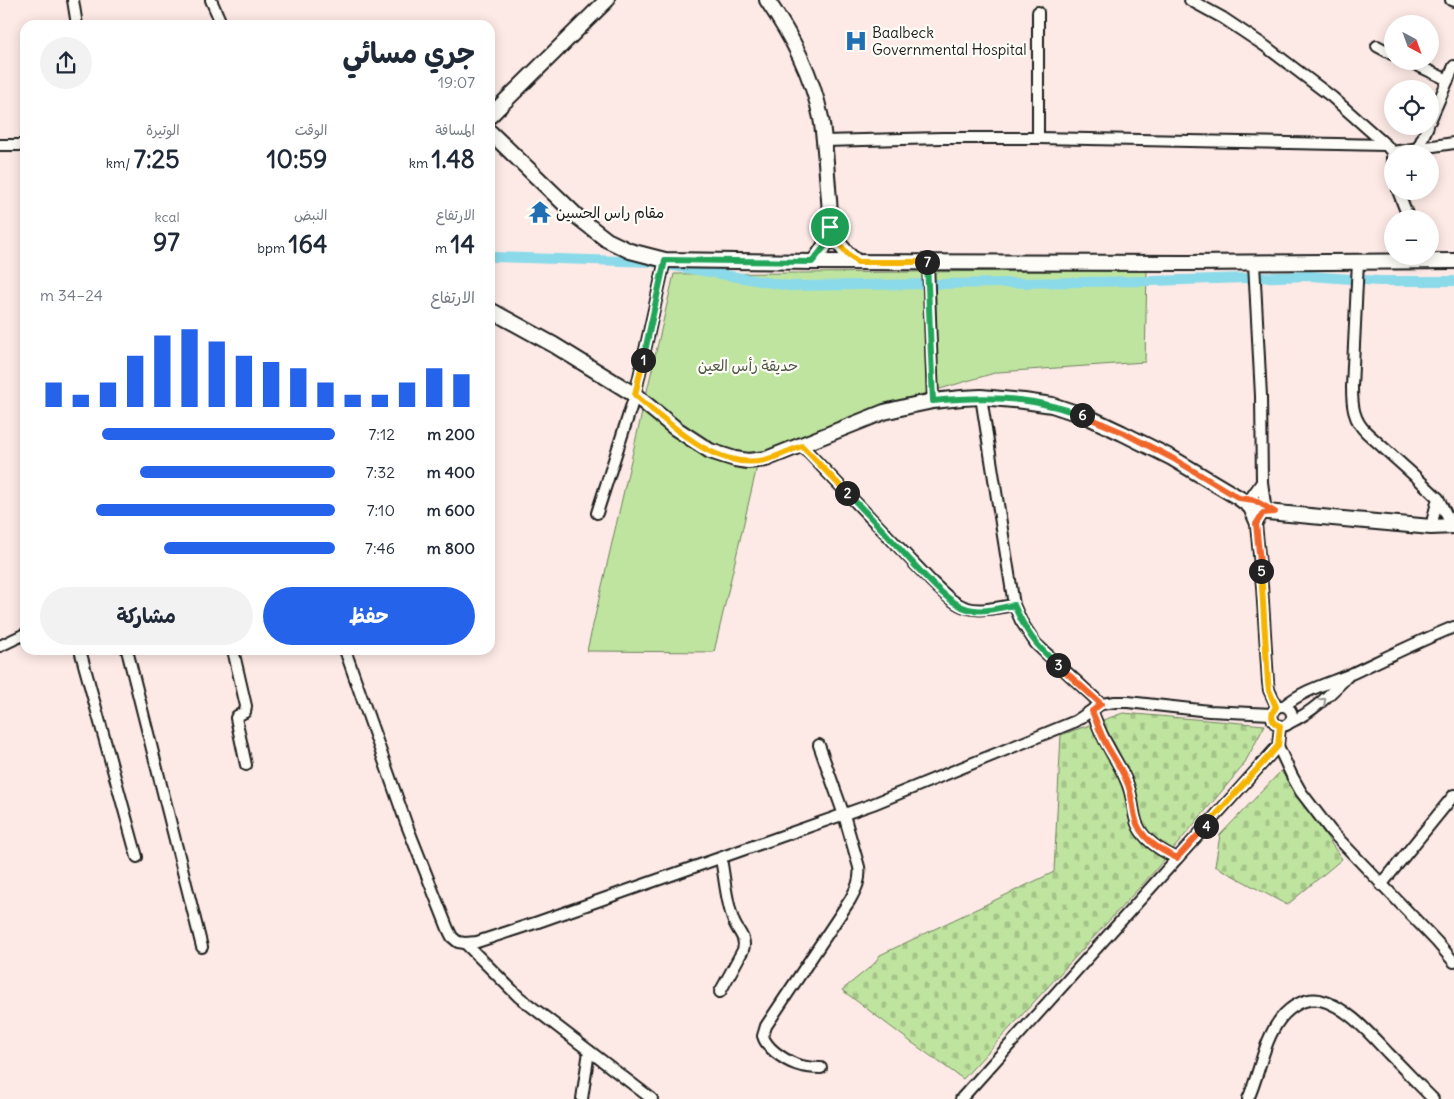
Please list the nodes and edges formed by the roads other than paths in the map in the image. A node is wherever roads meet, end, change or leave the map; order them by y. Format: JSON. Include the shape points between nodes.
{"nodes":[{"id":1,"x":73,"y":0,"type":"edge"},
{"id":2,"x":211,"y":0,"type":"edge"},
{"id":3,"x":607,"y":0,"type":"edge"},
{"id":4,"x":767,"y":0,"type":"edge"},
{"id":5,"x":1190,"y":0,"type":"edge"},
{"id":6,"x":1038,"y":12,"type":"dead end"},
{"id":7,"x":76,"y":20,"type":"edge"},
{"id":8,"x":220,"y":20,"type":"edge"},
{"id":9,"x":1377,"y":46,"type":"dead end"},
{"id":10,"x":1384,"y":50,"type":"edge"},
{"id":11,"x":1454,"y":66,"type":"edge"},
{"id":12,"x":1427,"y":70,"type":"edge"},
{"id":13,"x":1448,"y":80,"type":"junction"},
{"id":14,"x":1439,"y":100,"type":"edge"},
{"id":15,"x":495,"y":111,"type":"edge"},
{"id":16,"x":495,"y":137,"type":"edge"},
{"id":17,"x":1038,"y":138,"type":"junction"},
{"id":18,"x":824,"y":142,"type":"junction"},
{"id":19,"x":1454,"y":143,"type":"edge"},
{"id":20,"x":0,"y":145,"type":"edge"},
{"id":21,"x":20,"y":145,"type":"edge"},
{"id":22,"x":1439,"y":145,"type":"edge"},
{"id":23,"x":1384,"y":146,"type":"edge"},
{"id":24,"x":1384,"y":152,"type":"edge"},
{"id":25,"x":830,"y":227,"type":"junction"},
{"id":26,"x":1439,"y":258,"type":"edge"},
{"id":27,"x":665,"y":260,"type":"junction"},
{"id":28,"x":1454,"y":261,"type":"edge"},
{"id":29,"x":812,"y":262,"type":"junction"},
{"id":30,"x":857,"y":262,"type":"junction"},
{"id":31,"x":1384,"y":264,"type":"edge"},
{"id":32,"x":928,"y":267,"type":"junction"},
{"id":33,"x":1357,"y":268,"type":"junction"},
{"id":34,"x":1254,"y":269,"type":"junction"},
{"id":35,"x":495,"y":313,"type":"edge"},
{"id":36,"x":635,"y":395,"type":"junction"},
{"id":37,"x":981,"y":397,"type":"junction"},
{"id":38,"x":933,"y":401,"type":"junction"},
{"id":39,"x":802,"y":446,"type":"junction"},
{"id":40,"x":1262,"y":482,"type":"junction"},
{"id":41,"x":1438,"y":498,"type":"junction"},
{"id":42,"x":1245,"y":501,"type":"junction"},
{"id":43,"x":597,"y":513,"type":"dead end"},
{"id":44,"x":1265,"y":514,"type":"junction"},
{"id":45,"x":1431,"y":526,"type":"junction"},
{"id":46,"x":1453,"y":526,"type":"edge"},
{"id":47,"x":1014,"y":605,"type":"junction"},
{"id":48,"x":1454,"y":627,"type":"edge"},
{"id":49,"x":20,"y":636,"type":"edge"},
{"id":50,"x":0,"y":646,"type":"edge"},
{"id":51,"x":81,"y":655,"type":"edge"},
{"id":52,"x":128,"y":655,"type":"edge"},
{"id":53,"x":234,"y":655,"type":"edge"},
{"id":54,"x":347,"y":655,"type":"edge"},
{"id":55,"x":1350,"y":674,"type":"junction"},
{"id":56,"x":1101,"y":704,"type":"junction"},
{"id":57,"x":1278,"y":709,"type":"junction"},
{"id":58,"x":1092,"y":711,"type":"junction"},
{"id":59,"x":1291,"y":722,"type":"junction"},
{"id":60,"x":1280,"y":726,"type":"junction"},
{"id":61,"x":819,"y":745,"type":"dead end"},
{"id":62,"x":1278,"y":746,"type":"junction"},
{"id":63,"x":246,"y":765,"type":"dead end"},
{"id":64,"x":1454,"y":795,"type":"edge"},
{"id":65,"x":844,"y":815,"type":"junction"},
{"id":66,"x":137,"y":857,"type":"dead end"},
{"id":67,"x":721,"y":858,"type":"junction"},
{"id":68,"x":1177,"y":858,"type":"junction"},
{"id":69,"x":1381,"y":885,"type":"junction"},
{"id":70,"x":465,"y":943,"type":"junction"},
{"id":71,"x":202,"y":947,"type":"dead end"},
{"id":72,"x":1454,"y":962,"type":"edge"},
{"id":73,"x":720,"y":992,"type":"dead end"},
{"id":74,"x":589,"y":1051,"type":"junction"},
{"id":75,"x":821,"y":1068,"type":"dead end"},
{"id":76,"x":582,"y":1099,"type":"edge"},
{"id":77,"x":652,"y":1099,"type":"edge"},
{"id":78,"x":961,"y":1099,"type":"edge"},
{"id":79,"x":1248,"y":1099,"type":"edge"},
{"id":80,"x":1433,"y":1099,"type":"edge"}],
"edges":[{"from":1,"to":7,"type":"street"},
{"from":2,"to":8,"type":"street"},
{"from":3,"to":15,"type":"street"},
{"from":4,"to":18,"type":"street","via":[[807,71]]},
{"from":5,"to":23,"type":"street","via":[[1265,46],[1332,97]]},
{"from":6,"to":17,"type":"street"},
{"from":9,"to":10,"type":"street"},
{"from":11,"to":13,"type":"street"},
{"from":12,"to":13,"type":"street"},
{"from":13,"to":14,"type":"street"},
{"from":16,"to":27,"type":"street","via":[[580,219],[607,240],[630,252]]},
{"from":17,"to":18,"type":"street"},
{"from":17,"to":24,"type":"street"},
{"from":18,"to":25,"type":"street"},
{"from":19,"to":22,"type":"street"},
{"from":20,"to":21,"type":"street"},
{"from":25,"to":29,"type":"street","via":[[825,246]]},
{"from":25,"to":30,"type":"street","via":[[840,247]]},
{"from":26,"to":28,"type":"street"},
{"from":27,"to":29,"type":"street"},
{"from":27,"to":36,"type":"street"},
{"from":29,"to":30,"type":"street"},
{"from":30,"to":32,"type":"street"},
{"from":31,"to":33,"type":"street"},
{"from":32,"to":34,"type":"street"},
{"from":32,"to":38,"type":"street"},
{"from":33,"to":34,"type":"street"},
{"from":33,"to":41,"type":"street","via":[[1352,387],[1355,418],[1360,427]]},
{"from":34,"to":40,"type":"street"},
{"from":35,"to":36,"type":"street"},
{"from":36,"to":39,"type":"street","via":[[675,428],[722,456],[748,461],[766,460]]},
{"from":36,"to":43,"type":"street"},
{"from":37,"to":38,"type":"street"},
{"from":37,"to":42,"type":"street","via":[[1052,405],[1088,417],[1172,458]]},
{"from":37,"to":47,"type":"street"},
{"from":38,"to":39,"type":"street","via":[[884,412]]},
{"from":39,"to":47,"type":"street","via":[[958,605],[986,610]]},
{"from":40,"to":42,"type":"street"},
{"from":40,"to":44,"type":"street"},
{"from":41,"to":45,"type":"street"},
{"from":41,"to":46,"type":"street"},
{"from":42,"to":44,"type":"street"},
{"from":42,"to":44,"type":"street"},
{"from":44,"to":45,"type":"street"},
{"from":44,"to":57,"type":"street","via":[[1262,586],[1268,682]]},
{"from":45,"to":46,"type":"street"},
{"from":47,"to":56,"type":"street","via":[[1036,644]]},
{"from":48,"to":55,"type":"street"},
{"from":49,"to":50,"type":"street"},
{"from":51,"to":66,"type":"street"},
{"from":52,"to":71,"type":"street"},
{"from":53,"to":63,"type":"street","via":[[246,706],[245,712],[236,718]]},
{"from":54,"to":70,"type":"street","via":[[406,823],[448,929],[458,942]]},
{"from":55,"to":57,"type":"street","via":[[1312,688]]},
{"from":59,"to":55,"type":"street","one_way":true,"via":[[1320,704]]},
{"from":56,"to":57,"type":"street","via":[[1128,702],[1209,711]]},
{"from":56,"to":58,"type":"street"},
{"from":57,"to":59,"type":"street","via":[[1291,710]]},
{"from":57,"to":60,"type":"street","via":[[1273,722]]},
{"from":58,"to":65,"type":"street","via":[[1076,721],[945,776]]},
{"from":58,"to":68,"type":"street","via":[[1130,788],[1138,826],[1155,846]]},
{"from":59,"to":60,"type":"street"},
{"from":60,"to":62,"type":"street"},
{"from":61,"to":65,"type":"street"},
{"from":62,"to":68,"type":"street"},
{"from":62,"to":69,"type":"street","via":[[1310,805]]},
{"from":64,"to":69,"type":"street"},
{"from":65,"to":67,"type":"street"},
{"from":65,"to":75,"type":"street","via":[[859,867],[859,882],[766,1026],[763,1036],[768,1046],[785,1060],[807,1068]]},
{"from":67,"to":70,"type":"street","via":[[538,922]]},
{"from":67,"to":73,"type":"street","via":[[731,912],[745,945]]},
{"from":68,"to":78,"type":"street"},
{"from":69,"to":72,"type":"street"},
{"from":70,"to":74,"type":"street","via":[[519,997]]},
{"from":74,"to":76,"type":"street"},
{"from":74,"to":77,"type":"street"},
{"from":79,"to":80,"type":"street","via":[[1280,1019],[1298,1003],[1314,999],[1333,1004],[1365,1029]]}]}
